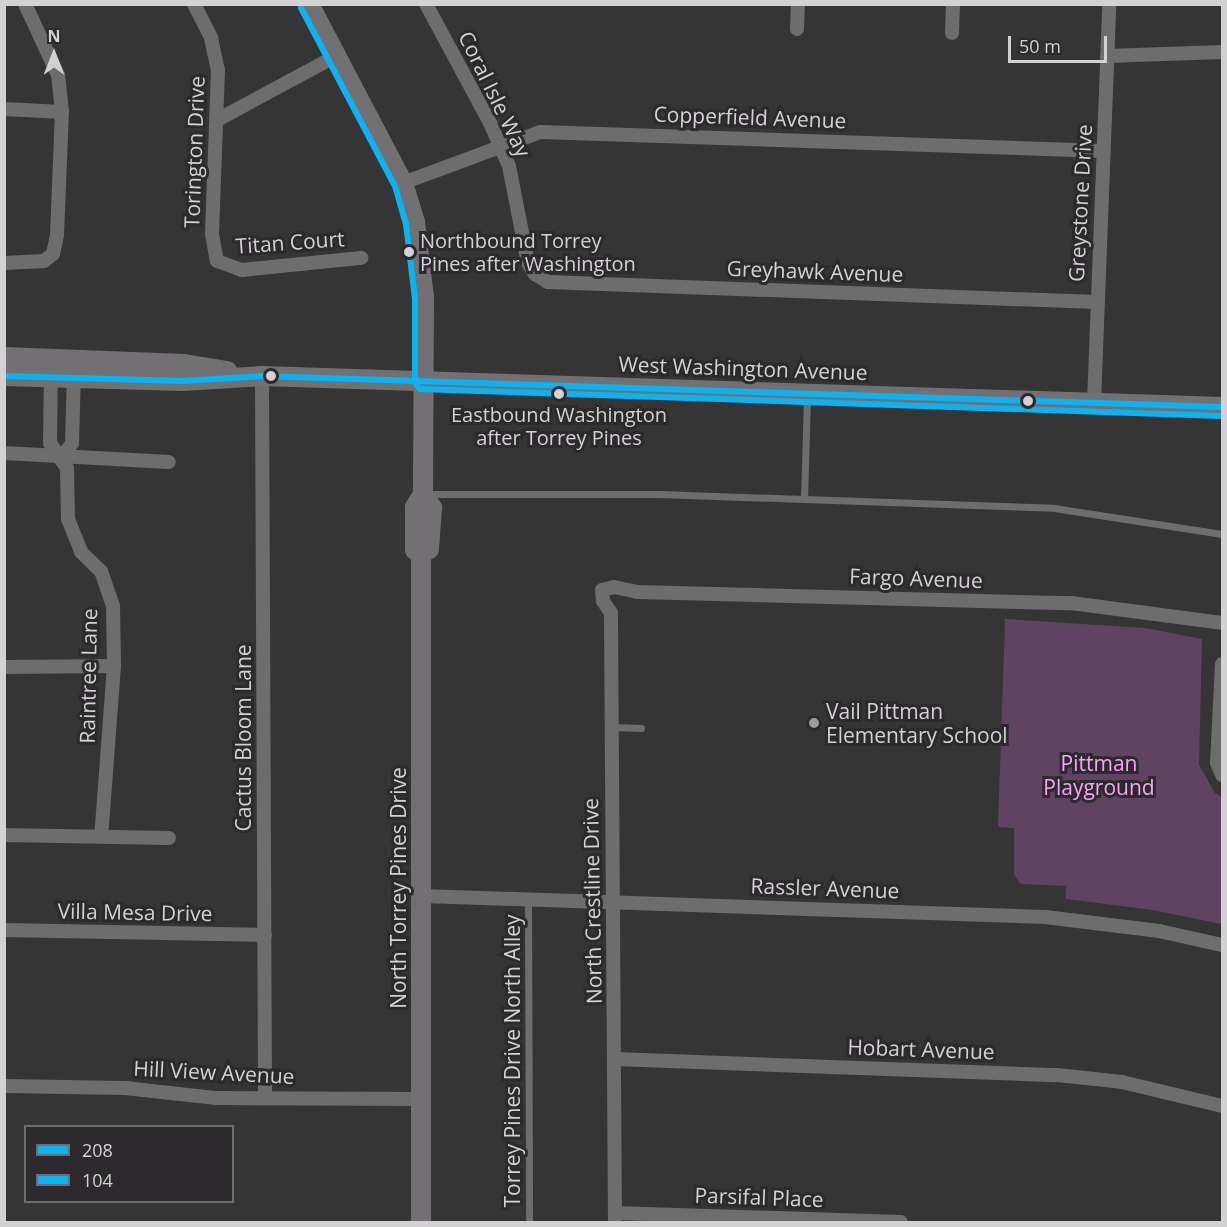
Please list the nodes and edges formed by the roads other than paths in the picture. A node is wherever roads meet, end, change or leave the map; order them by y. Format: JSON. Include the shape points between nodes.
{"nodes":[{"id":1,"x":25,"y":4,"type":"edge"},
{"id":2,"x":194,"y":4,"type":"edge"},
{"id":3,"x":309,"y":4,"type":"edge"},
{"id":4,"x":426,"y":4,"type":"edge"},
{"id":5,"x":798,"y":4,"type":"edge"},
{"id":6,"x":953,"y":4,"type":"edge"},
{"id":7,"x":1109,"y":4,"type":"edge"},
{"id":8,"x":797,"y":29,"type":"dead end"},
{"id":9,"x":952,"y":33,"type":"dead end"},
{"id":10,"x":1222,"y":52,"type":"edge"},
{"id":11,"x":336,"y":56,"type":"junction"},
{"id":12,"x":1107,"y":56,"type":"junction"},
{"id":13,"x":4,"y":110,"type":"edge"},
{"id":14,"x":62,"y":112,"type":"junction"},
{"id":15,"x":219,"y":119,"type":"junction"},
{"id":16,"x":500,"y":146,"type":"junction"},
{"id":17,"x":1104,"y":152,"type":"junction"},
{"id":18,"x":403,"y":183,"type":"junction"},
{"id":19,"x":361,"y":258,"type":"dead end"},
{"id":20,"x":4,"y":263,"type":"edge"},
{"id":21,"x":222,"y":266,"type":"joint"},
{"id":22,"x":535,"y":274,"type":"joint"},
{"id":23,"x":1097,"y":302,"type":"junction"},
{"id":24,"x":4,"y":357,"type":"edge"},
{"id":25,"x":51,"y":368,"type":"junction"},
{"id":26,"x":74,"y":369,"type":"junction"},
{"id":27,"x":4,"y":376,"type":"edge"},
{"id":28,"x":262,"y":376,"type":"junction"},
{"id":29,"x":424,"y":381,"type":"junction"},
{"id":30,"x":807,"y":394,"type":"junction"},
{"id":31,"x":1094,"y":403,"type":"junction"},
{"id":32,"x":1222,"y":407,"type":"edge"},
{"id":33,"x":4,"y":453,"type":"edge"},
{"id":34,"x":63,"y":457,"type":"junction"},
{"id":35,"x":169,"y":462,"type":"dead end"},
{"id":36,"x":423,"y":494,"type":"junction"},
{"id":37,"x":804,"y":500,"type":"junction"},
{"id":38,"x":1222,"y":534,"type":"edge"},
{"id":39,"x":609,"y":587,"type":"joint"},
{"id":40,"x":1222,"y":623,"type":"edge"},
{"id":41,"x":1222,"y":664,"type":"edge"},
{"id":42,"x":114,"y":666,"type":"junction"},
{"id":43,"x":4,"y":667,"type":"edge"},
{"id":44,"x":611,"y":727,"type":"junction"},
{"id":45,"x":641,"y":728,"type":"dead end"},
{"id":46,"x":1222,"y":774,"type":"edge"},
{"id":47,"x":4,"y":836,"type":"edge"},
{"id":48,"x":101,"y":837,"type":"junction"},
{"id":49,"x":168,"y":838,"type":"dead end"},
{"id":50,"x":423,"y":896,"type":"junction"},
{"id":51,"x":528,"y":899,"type":"junction"},
{"id":52,"x":612,"y":902,"type":"junction"},
{"id":53,"x":4,"y":930,"type":"edge"},
{"id":54,"x":265,"y":935,"type":"junction"},
{"id":55,"x":1222,"y":945,"type":"edge"},
{"id":56,"x":615,"y":1059,"type":"junction"},
{"id":57,"x":4,"y":1086,"type":"edge"},
{"id":58,"x":264,"y":1098,"type":"junction"},
{"id":59,"x":421,"y":1099,"type":"junction"},
{"id":60,"x":1222,"y":1106,"type":"edge"},
{"id":61,"x":615,"y":1218,"type":"edge"},
{"id":62,"x":421,"y":1222,"type":"edge"},
{"id":63,"x":529,"y":1222,"type":"edge"},
{"id":64,"x":901,"y":1222,"type":"edge"}],
"edges":[{"from":1,"to":14,"type":"street","via":[[53,60]]},
{"from":2,"to":15,"type":"street","name":"Torington Drive","via":[[216,51]]},
{"from":3,"to":11,"type":"main road","name":"North Torrey Pines Drive"},
{"from":4,"to":16,"type":"street","name":"Coral Isle Way"},
{"from":5,"to":8,"type":"street"},
{"from":6,"to":9,"type":"street"},
{"from":7,"to":12,"type":"street","name":"Greystone Drive"},
{"from":10,"to":12,"type":"street"},
{"from":11,"to":15,"type":"street"},
{"from":11,"to":18,"type":"main road","name":"North Torrey Pines Drive"},
{"from":12,"to":17,"type":"street","name":"Greystone Drive"},
{"from":13,"to":14,"type":"street"},
{"from":14,"to":20,"type":"street","via":[[53,254],[34,263]]},
{"from":15,"to":21,"type":"street","name":"Torington Drive","via":[[212,241],[213,255]]},
{"from":16,"to":17,"type":"street","name":"Copperfield Avenue","via":[[540,132],[580,132]]},
{"from":16,"to":18,"type":"street","name":"Copperfield Avenue"},
{"from":16,"to":22,"type":"street","name":"Coral Isle Way","via":[[520,212],[528,263]]},
{"from":17,"to":23,"type":"street","name":"Greystone Drive"},
{"from":18,"to":29,"type":"main road","name":"North Torrey Pines Drive","via":[[422,265]]},
{"from":19,"to":21,"type":"street","name":"Titan Court","via":[[242,270]]},
{"from":22,"to":23,"type":"street","name":"Greyhawk Avenue","via":[[548,282]]},
{"from":23,"to":31,"type":"street","name":"Greystone Drive"},
{"from":24,"to":25,"type":"main road","name":"West Washington Avenue"},
{"from":25,"to":26,"type":"main road","name":"West Washington Avenue"},
{"from":25,"to":27,"type":"main road","name":"West Washington Avenue"},
{"from":25,"to":34,"type":"street","name":"Raintree Lane","via":[[50,442]]},
{"from":26,"to":28,"type":"main road","name":"West Washington Avenue","via":[[184,364]]},
{"from":26,"to":34,"type":"street","name":"Raintree Lane","via":[[72,443]]},
{"from":28,"to":29,"type":"main road","name":"West Washington Avenue"},
{"from":28,"to":54,"type":"street","name":"Cactus Bloom Lane"},
{"from":29,"to":30,"type":"main road","name":"West Washington Avenue"},
{"from":29,"to":36,"type":"main road","name":"North Torrey Pines Drive"},
{"from":30,"to":31,"type":"main road","name":"West Washington Avenue"},
{"from":30,"to":37,"type":"lane"},
{"from":31,"to":32,"type":"main road","name":"West Washington Avenue"},
{"from":33,"to":34,"type":"street"},
{"from":34,"to":35,"type":"street"},
{"from":34,"to":42,"type":"street","name":"Raintree Lane","via":[[68,468],[68,519],[81,552],[101,571],[112,606]]},
{"from":36,"to":37,"type":"lane","via":[[659,494]]},
{"from":36,"to":50,"type":"main road","name":"North Torrey Pines Drive","via":[[414,507],[415,550],[421,554]]},
{"from":37,"to":38,"type":"lane","via":[[1054,508]]},
{"from":39,"to":40,"type":"street","name":"Fargo Avenue","via":[[637,592],[1071,603]]},
{"from":39,"to":44,"type":"street","name":"North Crestline Drive","via":[[601,595],[611,613]]},
{"from":41,"to":46,"type":"street","via":[[1217,763]]},
{"from":42,"to":43,"type":"street"},
{"from":42,"to":48,"type":"street","name":"Raintree Lane"},
{"from":44,"to":45,"type":"lane"},
{"from":44,"to":52,"type":"street","name":"North Crestline Drive"},
{"from":47,"to":48,"type":"street"},
{"from":48,"to":49,"type":"street"},
{"from":50,"to":51,"type":"street","name":"Rassler Avenue"},
{"from":50,"to":59,"type":"main road","name":"North Torrey Pines Drive"},
{"from":51,"to":52,"type":"street","name":"Rassler Avenue"},
{"from":51,"to":63,"type":"lane","name":"Torrey Pines Drive North Alley"},
{"from":52,"to":55,"type":"street","name":"Rassler Avenue","via":[[1045,917],[1159,931]]},
{"from":52,"to":56,"type":"street","name":"North Crestline Drive"},
{"from":53,"to":54,"type":"street","name":"Villa Mesa Drive"},
{"from":54,"to":58,"type":"street","name":"Cactus Bloom Lane"},
{"from":56,"to":60,"type":"street","name":"Hobart Avenue","via":[[1057,1075],[1122,1082]]},
{"from":56,"to":61,"type":"street","name":"North Crestline Drive"},
{"from":57,"to":58,"type":"street","name":"Hill View Avenue","via":[[125,1088]]},
{"from":58,"to":59,"type":"street","name":"Hill View Avenue"},
{"from":59,"to":62,"type":"main road","name":"North Torrey Pines Drive"},
{"from":61,"to":64,"type":"street","name":"Parsifal Place"}]}
